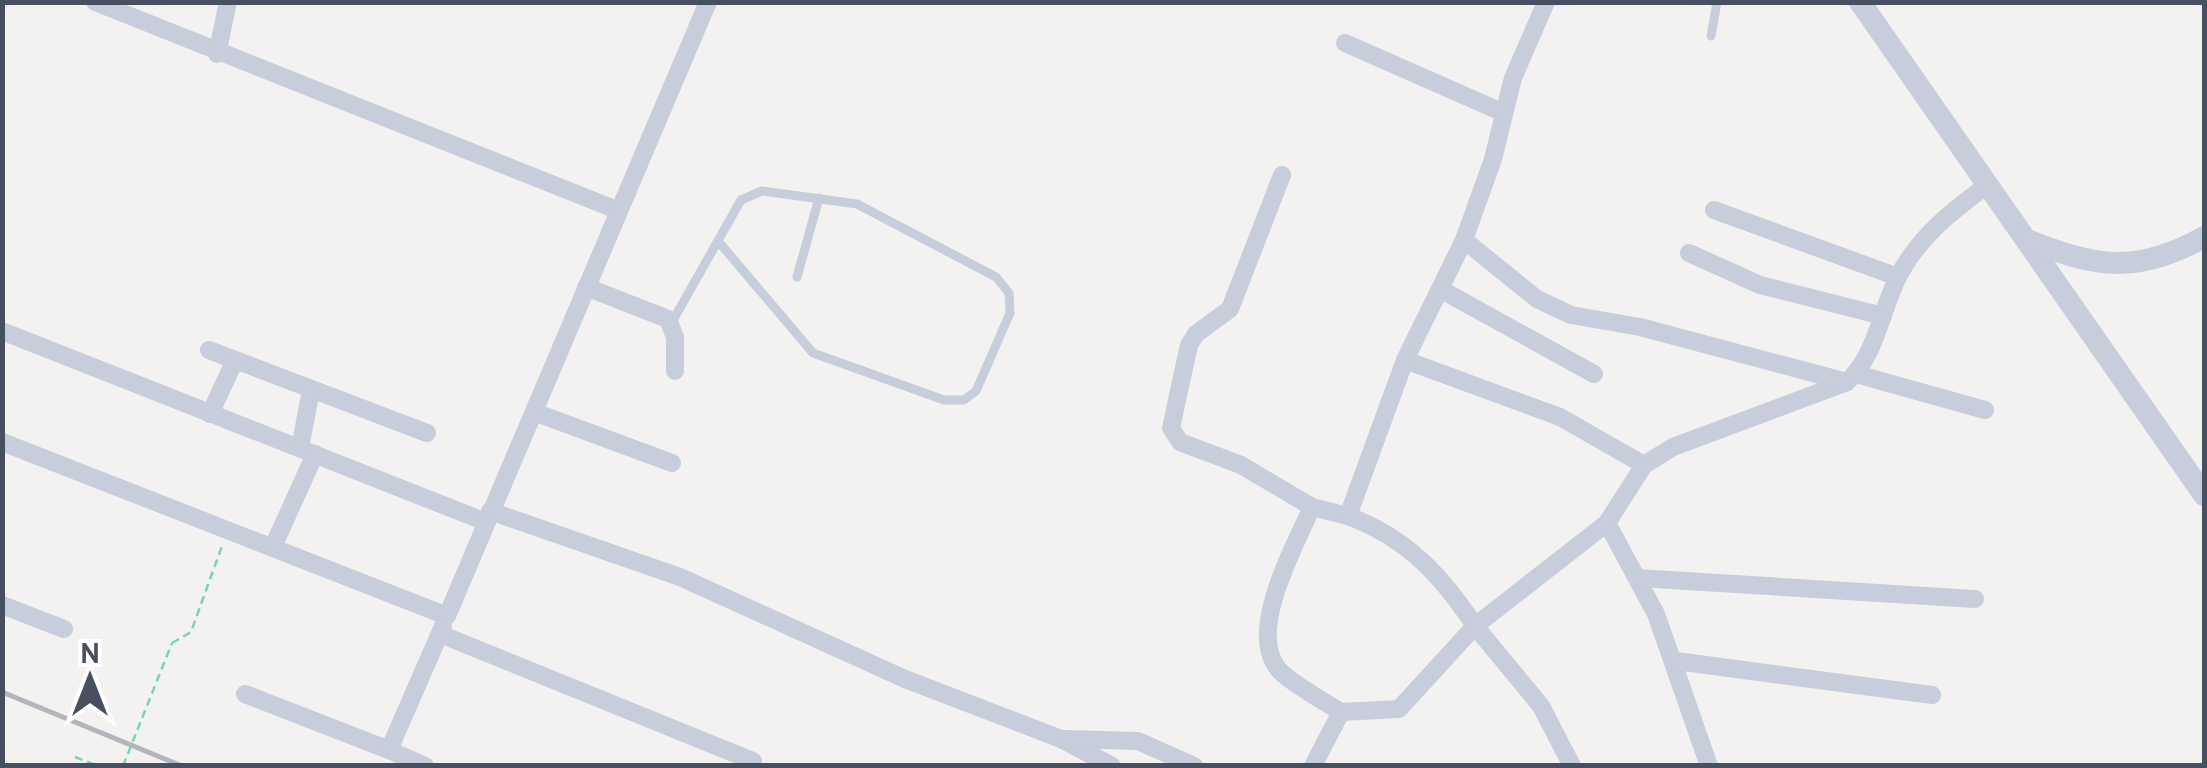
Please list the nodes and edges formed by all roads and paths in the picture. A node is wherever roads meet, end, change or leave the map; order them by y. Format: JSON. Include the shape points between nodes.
{"nodes":[{"id":1,"x":96,"y":2,"type":"edge"},
{"id":2,"x":228,"y":2,"type":"edge"},
{"id":3,"x":708,"y":2,"type":"edge"},
{"id":4,"x":1546,"y":2,"type":"edge"},
{"id":5,"x":1717,"y":2,"type":"edge"},
{"id":6,"x":1860,"y":2,"type":"edge"},
{"id":7,"x":1712,"y":36,"type":"dead end"},
{"id":8,"x":1345,"y":43,"type":"dead end"},
{"id":9,"x":217,"y":54,"type":"junction"},
{"id":10,"x":1504,"y":114,"type":"junction"},
{"id":11,"x":1282,"y":174,"type":"dead end"},
{"id":12,"x":1987,"y":185,"type":"junction"},
{"id":13,"x":820,"y":198,"type":"junction"},
{"id":14,"x":617,"y":210,"type":"junction"},
{"id":15,"x":1714,"y":210,"type":"dead end"},
{"id":16,"x":2204,"y":237,"type":"edge"},
{"id":17,"x":1464,"y":240,"type":"junction"},
{"id":18,"x":2027,"y":240,"type":"junction"},
{"id":19,"x":718,"y":241,"type":"junction"},
{"id":20,"x":1689,"y":253,"type":"dead end"},
{"id":21,"x":1898,"y":276,"type":"junction"},
{"id":22,"x":796,"y":278,"type":"dead end"},
{"id":23,"x":586,"y":288,"type":"junction"},
{"id":24,"x":1440,"y":289,"type":"junction"},
{"id":25,"x":1883,"y":316,"type":"junction"},
{"id":26,"x":672,"y":322,"type":"junction"},
{"id":27,"x":2,"y":332,"type":"edge"},
{"id":28,"x":210,"y":350,"type":"dead end"},
{"id":29,"x":234,"y":360,"type":"junction"},
{"id":30,"x":1405,"y":360,"type":"junction"},
{"id":31,"x":675,"y":371,"type":"dead end"},
{"id":32,"x":1594,"y":374,"type":"dead end"},
{"id":33,"x":1851,"y":378,"type":"junction"},
{"id":34,"x":311,"y":390,"type":"junction"},
{"id":35,"x":1985,"y":410,"type":"dead end"},
{"id":36,"x":534,"y":412,"type":"junction"},
{"id":37,"x":210,"y":414,"type":"junction"},
{"id":38,"x":427,"y":433,"type":"dead end"},
{"id":39,"x":2,"y":442,"type":"edge"},
{"id":40,"x":308,"y":451,"type":"junction"},
{"id":41,"x":672,"y":463,"type":"dead end"},
{"id":42,"x":1644,"y":465,"type":"junction"},
{"id":43,"x":2204,"y":495,"type":"edge"},
{"id":44,"x":1312,"y":507,"type":"junction"},
{"id":45,"x":1348,"y":516,"type":"junction"},
{"id":46,"x":488,"y":517,"type":"junction"},
{"id":47,"x":1607,"y":523,"type":"junction"},
{"id":48,"x":228,"y":530,"type":"junction"},
{"id":49,"x":272,"y":547,"type":"junction"},
{"id":50,"x":1638,"y":578,"type":"junction"},
{"id":51,"x":1976,"y":599,"type":"dead end"},
{"id":52,"x":2,"y":605,"type":"edge"},
{"id":53,"x":443,"y":625,"type":"junction"},
{"id":54,"x":1475,"y":626,"type":"junction"},
{"id":55,"x":64,"y":629,"type":"dead end"},
{"id":56,"x":1676,"y":661,"type":"junction"},
{"id":57,"x":245,"y":694,"type":"dead end"},
{"id":58,"x":1932,"y":694,"type":"dead end"},
{"id":59,"x":1340,"y":712,"type":"junction"},
{"id":60,"x":1061,"y":739,"type":"junction"},
{"id":61,"x":389,"y":750,"type":"junction"},
{"id":62,"x":75,"y":756,"type":"dead end"},
{"id":63,"x":752,"y":761,"type":"dead end"},
{"id":64,"x":98,"y":766,"type":"edge"},
{"id":65,"x":124,"y":766,"type":"edge"},
{"id":66,"x":426,"y":766,"type":"edge"},
{"id":67,"x":1112,"y":766,"type":"edge"},
{"id":68,"x":1194,"y":766,"type":"edge"},
{"id":69,"x":1312,"y":766,"type":"edge"},
{"id":70,"x":1572,"y":766,"type":"edge"},
{"id":71,"x":1709,"y":766,"type":"edge"}],
"edges":[{"from":1,"to":9,"type":"street"},
{"from":2,"to":9,"type":"street"},
{"from":3,"to":14,"type":"street"},
{"from":4,"to":10,"type":"street"},
{"from":5,"to":7,"type":"lane"},
{"from":6,"to":12,"type":"street"},
{"from":8,"to":10,"type":"street"},
{"from":9,"to":14,"type":"street"},
{"from":10,"to":17,"type":"street"},
{"from":11,"to":44,"type":"street","via":[[1230,309],[1192,340],[1171,428],[1180,442],[1241,465]]},
{"from":12,"to":18,"type":"street"},
{"from":12,"to":21,"type":"street","via":[[1936,224]]},
{"from":13,"to":19,"type":"lane","via":[[753,192],[741,200]]},
{"from":13,"to":19,"type":"lane","via":[[880,214],[1005,284],[1010,313],[970,396],[944,400],[813,353]]},
{"from":13,"to":22,"type":"lane"},
{"from":14,"to":23,"type":"street"},
{"from":15,"to":21,"type":"street"},
{"from":16,"to":18,"type":"street","via":[[2118,265],[2072,258]]},
{"from":17,"to":24,"type":"street"},
{"from":17,"to":33,"type":"street","via":[[1536,299],[1571,315]]},
{"from":18,"to":43,"type":"street"},
{"from":19,"to":26,"type":"lane"},
{"from":20,"to":25,"type":"street","via":[[1760,286]]},
{"from":21,"to":25,"type":"street"},
{"from":23,"to":26,"type":"street"},
{"from":23,"to":36,"type":"street"},
{"from":24,"to":30,"type":"street"},
{"from":24,"to":32,"type":"street"},
{"from":25,"to":33,"type":"street","via":[[1867,359]]},
{"from":26,"to":31,"type":"street"},
{"from":27,"to":37,"type":"street"},
{"from":28,"to":29,"type":"street"},
{"from":29,"to":34,"type":"street"},
{"from":29,"to":37,"type":"street"},
{"from":30,"to":42,"type":"street","via":[[1560,417]]},
{"from":30,"to":45,"type":"street"},
{"from":33,"to":35,"type":"street"},
{"from":33,"to":42,"type":"street","via":[[1673,447]]},
{"from":34,"to":38,"type":"street"},
{"from":34,"to":40,"type":"street"},
{"from":36,"to":41,"type":"street"},
{"from":36,"to":46,"type":"street"},
{"from":37,"to":40,"type":"street"},
{"from":39,"to":48,"type":"street"},
{"from":40,"to":46,"type":"street"},
{"from":40,"to":49,"type":"street"},
{"from":42,"to":47,"type":"street"},
{"from":44,"to":45,"type":"street"},
{"from":44,"to":59,"type":"street","via":[[1278,586],[1267,637],[1282,673]]},
{"from":45,"to":54,"type":"street","via":[[1380,528],[1432,567]]},
{"from":46,"to":53,"type":"street"},
{"from":46,"to":60,"type":"street","via":[[680,577],[906,679]]},
{"from":47,"to":50,"type":"street"},
{"from":47,"to":54,"type":"street"},
{"from":48,"to":49,"type":"street"},
{"from":48,"to":65,"type":"path","bridge":true,"via":[[191,632],[172,643]]},
{"from":49,"to":53,"type":"street"},
{"from":50,"to":51,"type":"street"},
{"from":50,"to":56,"type":"street"},
{"from":52,"to":55,"type":"street"},
{"from":53,"to":61,"type":"street"},
{"from":53,"to":63,"type":"street"},
{"from":54,"to":59,"type":"street","via":[[1399,709]]},
{"from":54,"to":70,"type":"street","via":[[1541,706]]},
{"from":56,"to":58,"type":"street"},
{"from":56,"to":71,"type":"street"},
{"from":57,"to":61,"type":"street"},
{"from":59,"to":69,"type":"street"},
{"from":60,"to":67,"type":"street"},
{"from":60,"to":68,"type":"street","via":[[1138,741]]},
{"from":61,"to":66,"type":"street"},
{"from":62,"to":64,"type":"path"}]}
